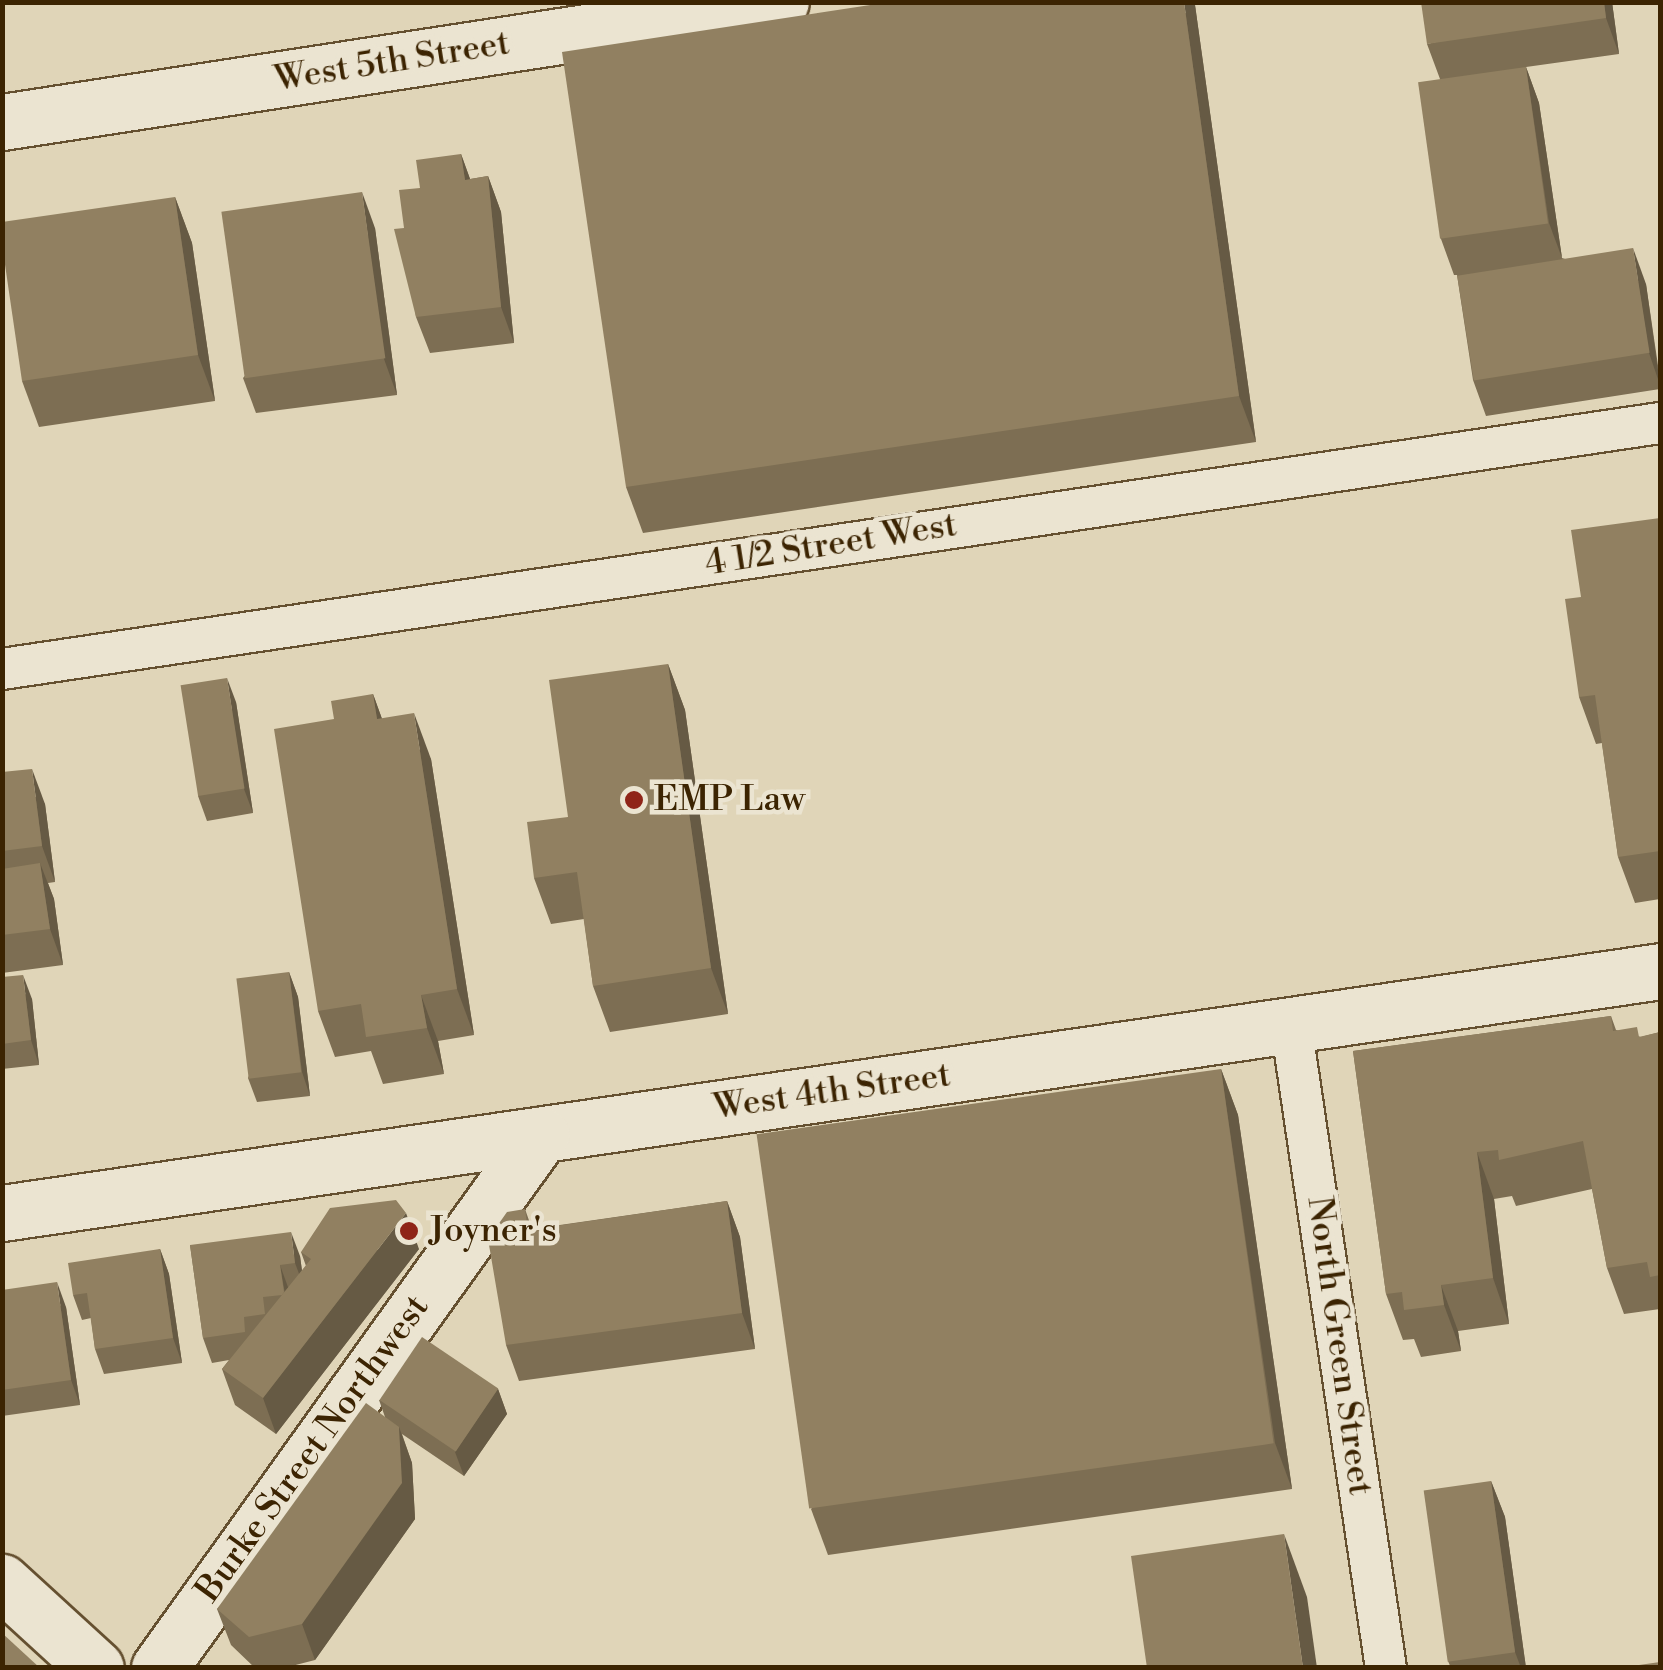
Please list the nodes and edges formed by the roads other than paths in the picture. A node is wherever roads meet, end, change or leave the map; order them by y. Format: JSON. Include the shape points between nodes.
{"nodes":[{"id":1,"x":782,"y":2,"type":"edge"},
{"id":2,"x":2,"y":122,"type":"edge"},
{"id":3,"x":1660,"y":422,"type":"edge"},
{"id":4,"x":2,"y":669,"type":"edge"},
{"id":5,"x":1660,"y":971,"type":"edge"},
{"id":6,"x":1292,"y":1025,"type":"junction"},
{"id":7,"x":541,"y":1135,"type":"junction"},
{"id":8,"x":2,"y":1214,"type":"edge"},
{"id":9,"x":2,"y":1582,"type":"edge"},
{"id":10,"x":96,"y":1668,"type":"edge"},
{"id":11,"x":159,"y":1668,"type":"edge"},
{"id":12,"x":1386,"y":1668,"type":"edge"}],
"edges":[{"from":1,"to":2,"type":"street","name":"West 5th Street"},
{"from":3,"to":4,"type":"street","name":"4 1/2 Street West"},
{"from":5,"to":6,"type":"street","name":"West 4th Street"},
{"from":6,"to":7,"type":"street","name":"West 4th Street"},
{"from":6,"to":12,"type":"street","name":"North Green Street"},
{"from":7,"to":8,"type":"street","name":"West 4th Street"},
{"from":7,"to":11,"type":"street","name":"Burke Street Northwest"},
{"from":9,"to":10,"type":"street"}]}
